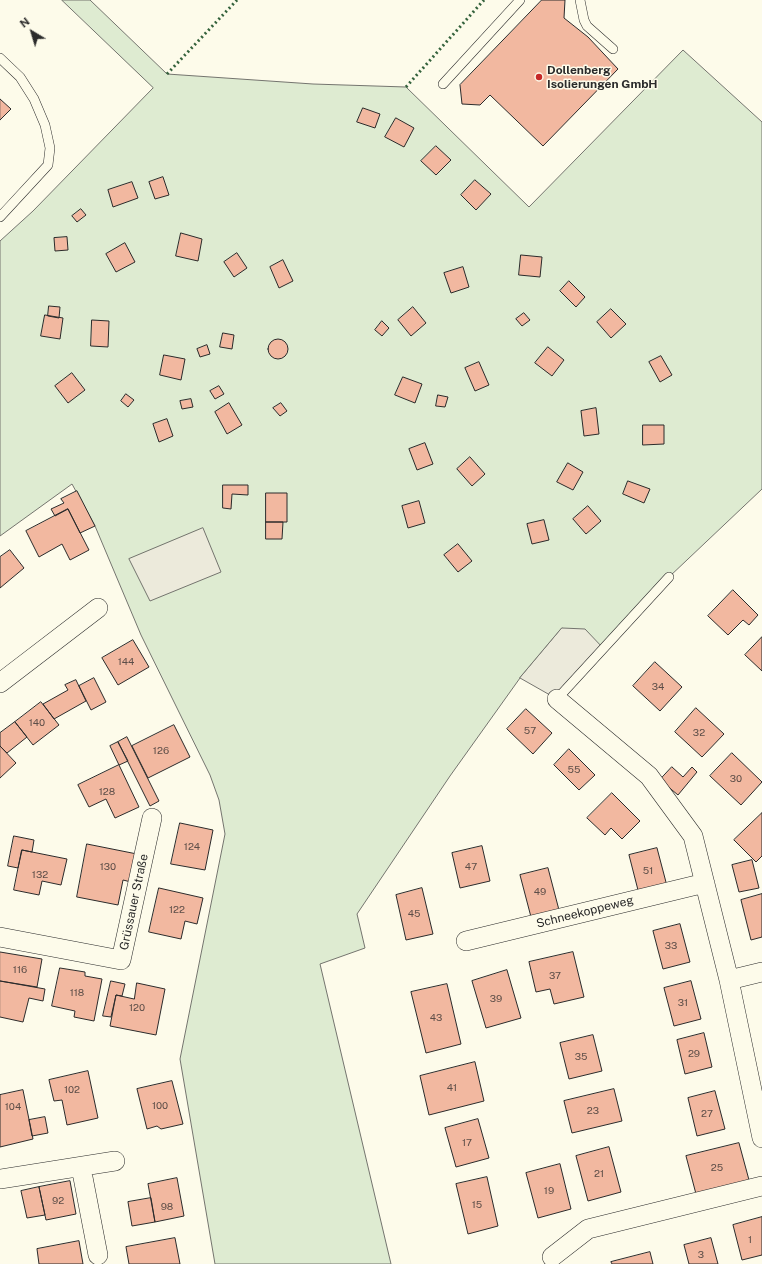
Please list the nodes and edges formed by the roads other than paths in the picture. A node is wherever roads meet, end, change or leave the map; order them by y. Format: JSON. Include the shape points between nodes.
{"nodes":[{"id":1,"x":520,"y":0,"type":"edge"},
{"id":2,"x":580,"y":0,"type":"edge"},
{"id":3,"x":613,"y":49,"type":"dead end"},
{"id":4,"x":0,"y":58,"type":"edge"},
{"id":5,"x":443,"y":84,"type":"dead end"},
{"id":6,"x":0,"y":217,"type":"edge"},
{"id":7,"x":669,"y":577,"type":"dead end"},
{"id":8,"x":98,"y":608,"type":"dead end"},
{"id":9,"x":0,"y":684,"type":"edge"},
{"id":10,"x":557,"y":699,"type":"joint"},
{"id":11,"x":152,"y":818,"type":"dead end"},
{"id":12,"x":705,"y":883,"type":"junction"},
{"id":13,"x":0,"y":937,"type":"edge"},
{"id":14,"x":466,"y":941,"type":"dead end"},
{"id":15,"x":762,"y":972,"type":"edge"},
{"id":16,"x":729,"y":980,"type":"junction"},
{"id":17,"x":762,"y":1138,"type":"edge"},
{"id":18,"x":115,"y":1162,"type":"dead end"},
{"id":19,"x":81,"y":1167,"type":"junction"},
{"id":20,"x":0,"y":1179,"type":"edge"},
{"id":21,"x":762,"y":1186,"type":"edge"},
{"id":22,"x":98,"y":1255,"type":"dead end"},
{"id":23,"x":552,"y":1257,"type":"dead end"}],
"edges":[{"from":1,"to":5,"type":"lane"},
{"from":2,"to":3,"type":"lane","via":[[587,26]]},
{"from":4,"to":6,"type":"lane","via":[[20,77],[34,99],[45,125],[50,148],[48,165]]},
{"from":7,"to":10,"type":"lane"},
{"from":8,"to":9,"type":"street"},
{"from":10,"to":12,"type":"street","via":[[650,776],[693,836]]},
{"from":11,"to":13,"type":"street","name":"Grüssauer Straße","via":[[121,960]]},
{"from":12,"to":14,"type":"street","name":"Schneekoppeweg"},
{"from":12,"to":16,"type":"street"},
{"from":15,"to":16,"type":"street"},
{"from":16,"to":17,"type":"street"},
{"from":18,"to":19,"type":"street"},
{"from":19,"to":20,"type":"street"},
{"from":19,"to":22,"type":"street"},
{"from":21,"to":23,"type":"street","via":[[588,1229]]}]}
